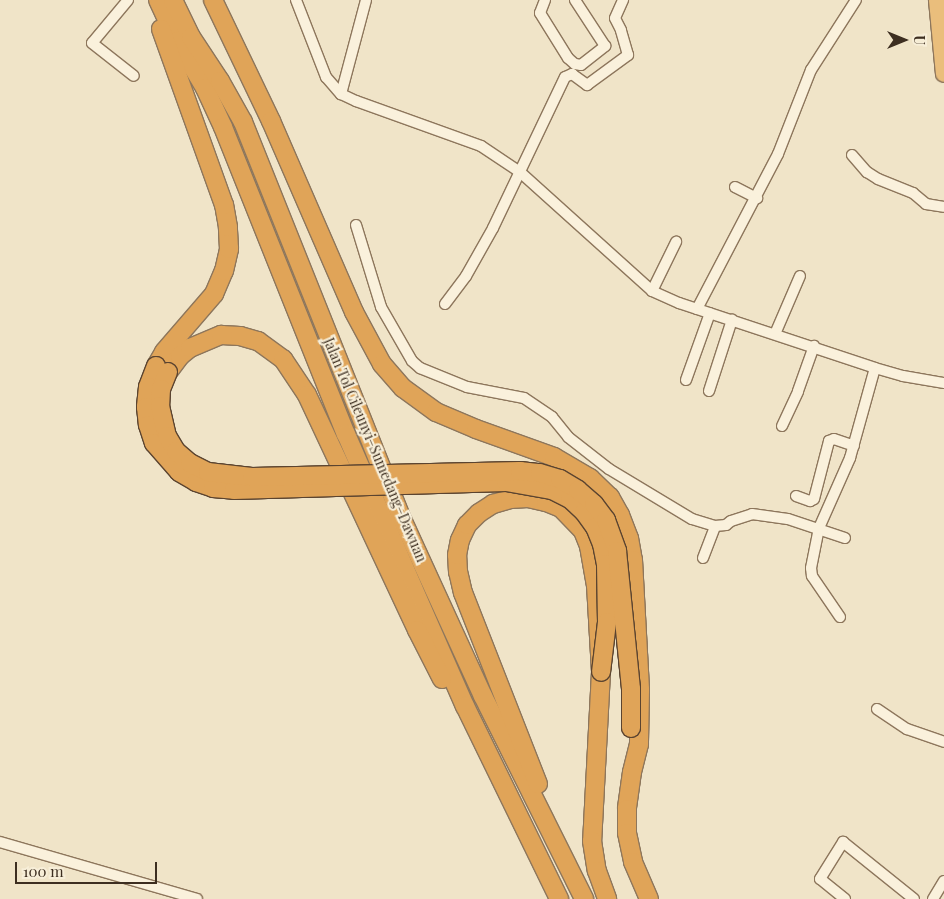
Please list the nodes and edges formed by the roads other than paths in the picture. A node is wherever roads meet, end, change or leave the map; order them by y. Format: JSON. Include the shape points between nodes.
{"nodes":[{"id":1,"x":128,"y":0,"type":"edge"},
{"id":2,"x":149,"y":0,"type":"edge"},
{"id":3,"x":158,"y":0,"type":"edge"},
{"id":4,"x":173,"y":0,"type":"edge"},
{"id":5,"x":213,"y":0,"type":"edge"},
{"id":6,"x":296,"y":0,"type":"edge"},
{"id":7,"x":366,"y":0,"type":"edge"},
{"id":8,"x":544,"y":0,"type":"edge"},
{"id":9,"x":575,"y":0,"type":"edge"},
{"id":10,"x":623,"y":0,"type":"edge"},
{"id":11,"x":856,"y":0,"type":"edge"},
{"id":12,"x":937,"y":0,"type":"edge"},
{"id":13,"x":944,"y":74,"type":"edge"},
{"id":14,"x":134,"y":76,"type":"dead end"},
{"id":15,"x":341,"y":94,"type":"junction"},
{"id":16,"x":852,"y":154,"type":"dead end"},
{"id":17,"x":520,"y":172,"type":"junction"},
{"id":18,"x":735,"y":187,"type":"dead end"},
{"id":19,"x":757,"y":198,"type":"junction"},
{"id":20,"x":944,"y":207,"type":"edge"},
{"id":21,"x":356,"y":225,"type":"dead end"},
{"id":22,"x":676,"y":242,"type":"dead end"},
{"id":23,"x":800,"y":276,"type":"dead end"},
{"id":24,"x":652,"y":291,"type":"junction"},
{"id":25,"x":445,"y":304,"type":"dead end"},
{"id":26,"x":697,"y":308,"type":"junction"},
{"id":27,"x":710,"y":313,"type":"junction"},
{"id":28,"x":732,"y":320,"type":"junction"},
{"id":29,"x":775,"y":334,"type":"junction"},
{"id":30,"x":814,"y":346,"type":"junction"},
{"id":31,"x":875,"y":368,"type":"junction"},
{"id":32,"x":162,"y":369,"type":"junction"},
{"id":33,"x":686,"y":380,"type":"dead end"},
{"id":34,"x":944,"y":383,"type":"edge"},
{"id":35,"x":709,"y":391,"type":"dead end"},
{"id":36,"x":782,"y":426,"type":"dead end"},
{"id":37,"x":854,"y":446,"type":"junction"},
{"id":38,"x":796,"y":496,"type":"dead end"},
{"id":39,"x":715,"y":526,"type":"junction"},
{"id":40,"x":819,"y":528,"type":"junction"},
{"id":41,"x":845,"y":538,"type":"dead end"},
{"id":42,"x":703,"y":558,"type":"dead end"},
{"id":43,"x":840,"y":617,"type":"dead end"},
{"id":44,"x":424,"y":627,"type":"junction"},
{"id":45,"x":601,"y":672,"type":"junction"},
{"id":46,"x":877,"y":709,"type":"dead end"},
{"id":47,"x":944,"y":742,"type":"edge"},
{"id":48,"x":632,"y":772,"type":"junction"},
{"id":49,"x":595,"y":778,"type":"junction"},
{"id":50,"x":0,"y":842,"type":"edge"},
{"id":51,"x":628,"y":845,"type":"junction"},
{"id":52,"x":944,"y":880,"type":"edge"},
{"id":53,"x":557,"y":894,"type":"edge"},
{"id":54,"x":197,"y":899,"type":"edge"},
{"id":55,"x":584,"y":899,"type":"edge"},
{"id":56,"x":607,"y":899,"type":"edge"},
{"id":57,"x":620,"y":899,"type":"edge"},
{"id":58,"x":638,"y":899,"type":"edge"},
{"id":59,"x":649,"y":899,"type":"edge"},
{"id":60,"x":846,"y":899,"type":"edge"},
{"id":61,"x":914,"y":899,"type":"edge"},
{"id":62,"x":932,"y":899,"type":"edge"}],
"edges":[{"from":1,"to":14,"type":"street","via":[[92,42]]},
{"from":2,"to":32,"type":"highway","via":[[224,205],[229,249],[214,294],[168,346]]},
{"from":3,"to":44,"type":"highway","name":"Jalan Tol Cileunyi–Sumedang–Dawuan","via":[[223,127]]},
{"from":4,"to":55,"type":"highway","name":"Jalan Tol Cileunyi–Sumedang–Dawuan","via":[[191,37],[242,122],[400,515],[483,696]]},
{"from":5,"to":48,"type":"highway","via":[[271,121],[354,312],[382,364],[403,388],[436,412],[554,457],[590,478],[610,497],[620,515],[629,538],[634,577],[640,705],[638,752]]},
{"from":6,"to":15,"type":"street","via":[[326,77]]},
{"from":7,"to":15,"type":"street"},
{"from":8,"to":9,"type":"street","via":[[540,13],[568,58],[581,65],[605,46]]},
{"from":10,"to":17,"type":"street","via":[[615,18],[622,30],[628,55],[587,85],[572,74],[565,77]]},
{"from":11,"to":19,"type":"street","via":[[811,70],[794,118]]},
{"from":12,"to":13,"type":"highway"},
{"from":15,"to":17,"type":"street","via":[[466,139]]},
{"from":16,"to":20,"type":"street","via":[[867,172],[878,179],[913,193],[926,204]]},
{"from":17,"to":24,"type":"street"},
{"from":17,"to":25,"type":"street","via":[[466,276]]},
{"from":18,"to":19,"type":"street"},
{"from":19,"to":26,"type":"street"},
{"from":21,"to":39,"type":"street","via":[[382,307],[412,361],[420,368],[467,387],[524,398],[552,417],[568,436],[609,469],[692,519]]},
{"from":22,"to":24,"type":"street"},
{"from":23,"to":29,"type":"street"},
{"from":24,"to":26,"type":"street"},
{"from":26,"to":27,"type":"street"},
{"from":27,"to":28,"type":"street"},
{"from":27,"to":33,"type":"street"},
{"from":28,"to":29,"type":"street"},
{"from":28,"to":35,"type":"street"},
{"from":29,"to":30,"type":"street"},
{"from":30,"to":31,"type":"street"},
{"from":30,"to":36,"type":"street"},
{"from":31,"to":34,"type":"street"},
{"from":31,"to":37,"type":"street"},
{"from":32,"to":44,"type":"highway","via":[[190,348],[221,335],[258,341],[283,358],[311,404]]},
{"from":32,"to":45,"type":"highway","bridge":true,"via":[[148,387],[148,426],[154,443],[179,472],[204,485],[234,490],[506,482],[552,490],[570,499],[595,527],[606,564],[607,622]]},
{"from":32,"to":48,"type":"highway","bridge":true,"via":[[160,406],[167,436],[176,451],[208,472],[252,477],[520,471],[560,479],[578,490],[606,520],[613,535],[620,568],[631,689]]},
{"from":37,"to":38,"type":"street","via":[[834,439],[829,441],[814,499],[810,501]]},
{"from":37,"to":40,"type":"street"},
{"from":39,"to":40,"type":"street","via":[[752,514]]},
{"from":39,"to":42,"type":"street"},
{"from":40,"to":41,"type":"street"},
{"from":40,"to":43,"type":"street","via":[[812,576]]},
{"from":44,"to":53,"type":"highway"},
{"from":45,"to":49,"type":"highway"},
{"from":45,"to":55,"type":"highway","bridge":true,"via":[[593,564],[589,546],[578,525],[560,508],[528,498],[510,498],[479,513],[460,540],[457,556],[463,593]]},
{"from":46,"to":47,"type":"street","via":[[907,729]]},
{"from":48,"to":51,"type":"highway","via":[[627,809]]},
{"from":49,"to":56,"type":"highway","via":[[592,841]]},
{"from":49,"to":57,"type":"highway","via":[[601,837],[610,875]]},
{"from":50,"to":54,"type":"street"},
{"from":51,"to":58,"type":"highway"},
{"from":51,"to":59,"type":"highway","via":[[636,873]]},
{"from":52,"to":62,"type":"street"},
{"from":60,"to":61,"type":"street","via":[[820,879],[843,842]]}]}
